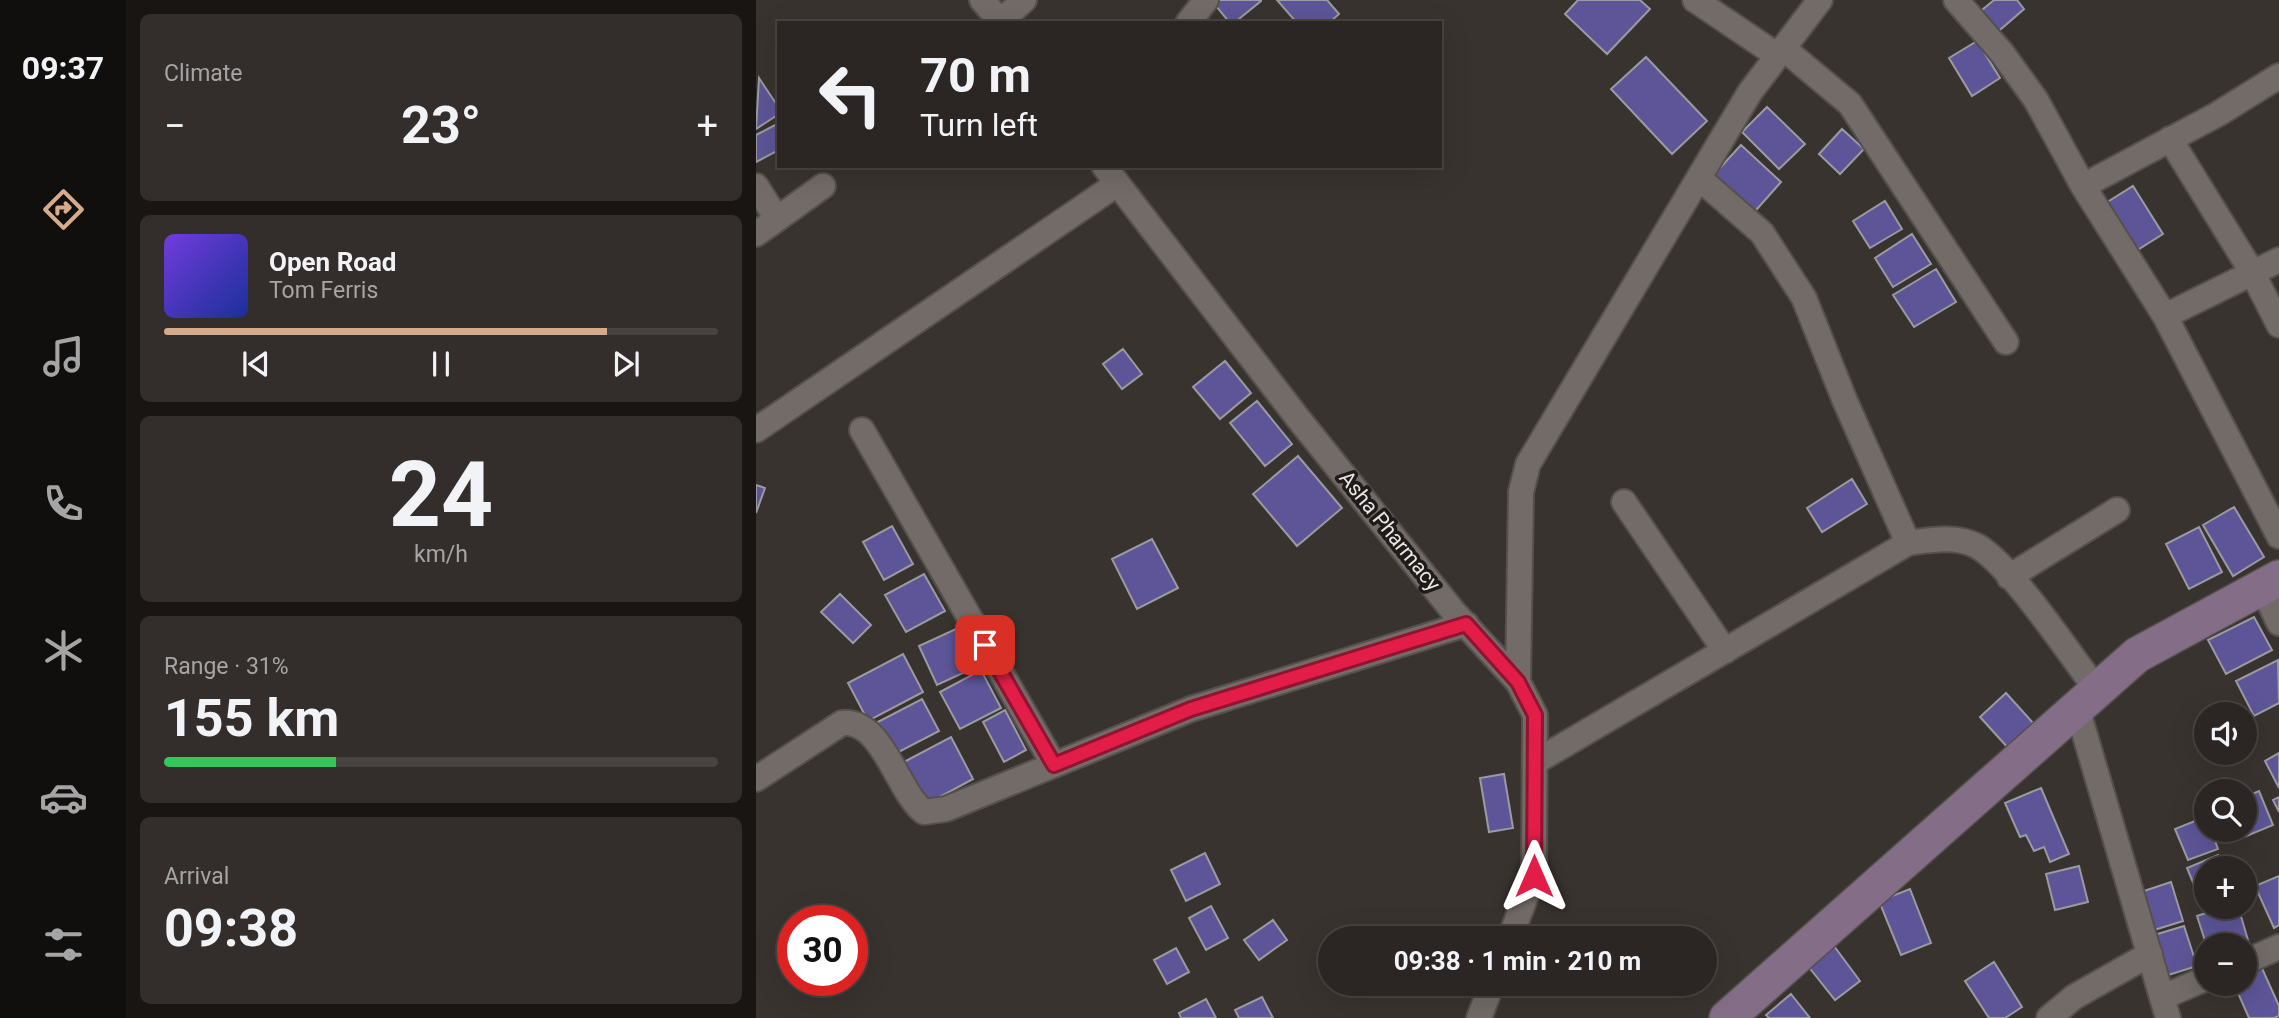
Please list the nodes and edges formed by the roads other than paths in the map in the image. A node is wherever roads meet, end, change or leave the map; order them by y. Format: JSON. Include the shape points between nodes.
{"nodes":[{"id":1,"x":982,"y":0,"type":"edge"},
{"id":2,"x":1024,"y":0,"type":"edge"},
{"id":3,"x":1206,"y":0,"type":"edge"},
{"id":4,"x":1695,"y":0,"type":"edge"},
{"id":5,"x":1820,"y":0,"type":"edge"},
{"id":6,"x":1956,"y":0,"type":"edge"},
{"id":7,"x":1001,"y":21,"type":"edge"},
{"id":8,"x":1003,"y":21,"type":"edge"},
{"id":9,"x":1190,"y":21,"type":"edge"},
{"id":10,"x":1780,"y":52,"type":"junction"},
{"id":11,"x":2279,"y":76,"type":"edge"},
{"id":12,"x":2170,"y":139,"type":"junction"},
{"id":13,"x":1111,"y":175,"type":"edge"},
{"id":14,"x":1699,"y":178,"type":"junction"},
{"id":15,"x":756,"y":186,"type":"edge"},
{"id":16,"x":2083,"y":186,"type":"junction"},
{"id":17,"x":823,"y":187,"type":"dead end"},
{"id":18,"x":777,"y":219,"type":"junction"},
{"id":19,"x":756,"y":234,"type":"edge"},
{"id":20,"x":2279,"y":260,"type":"edge"},
{"id":21,"x":2252,"y":272,"type":"junction"},
{"id":22,"x":2165,"y":316,"type":"junction"},
{"id":23,"x":2279,"y":325,"type":"edge"},
{"id":24,"x":2006,"y":342,"type":"dead end"},
{"id":25,"x":756,"y":430,"type":"edge"},
{"id":26,"x":862,"y":430,"type":"dead end"},
{"id":27,"x":1624,"y":502,"type":"dead end"},
{"id":28,"x":2117,"y":510,"type":"dead end"},
{"id":29,"x":2279,"y":536,"type":"edge"},
{"id":30,"x":1908,"y":543,"type":"junction"},
{"id":31,"x":2010,"y":577,"type":"junction"},
{"id":32,"x":2270,"y":582,"type":"edge"},
{"id":33,"x":1466,"y":624,"type":"junction"},
{"id":34,"x":2279,"y":624,"type":"edge"},
{"id":35,"x":1725,"y":651,"type":"junction"},
{"id":36,"x":1518,"y":682,"type":"junction"},
{"id":37,"x":2087,"y":699,"type":"junction"},
{"id":38,"x":1535,"y":762,"type":"junction"},
{"id":39,"x":1054,"y":765,"type":"junction"},
{"id":40,"x":756,"y":779,"type":"edge"},
{"id":41,"x":1515,"y":926,"type":"edge"},
{"id":42,"x":2279,"y":947,"type":"edge"},
{"id":43,"x":2150,"y":954,"type":"junction"},
{"id":44,"x":2257,"y":957,"type":"edge"},
{"id":45,"x":2194,"y":987,"type":"edge"},
{"id":46,"x":1487,"y":996,"type":"edge"},
{"id":47,"x":2166,"y":1007,"type":"edge"},
{"id":48,"x":1479,"y":1018,"type":"edge"},
{"id":49,"x":1727,"y":1018,"type":"edge"},
{"id":50,"x":2049,"y":1018,"type":"edge"}],
"edges":[{"from":1,"to":7,"type":"street"},
{"from":2,"to":8,"type":"street"},
{"from":3,"to":9,"type":"street"},
{"from":4,"to":10,"type":"street"},
{"from":5,"to":10,"type":"street"},
{"from":6,"to":16,"type":"street","via":[[2022,78]]},
{"from":10,"to":14,"type":"street","via":[[1750,92]]},
{"from":10,"to":24,"type":"street","via":[[1850,104]]},
{"from":11,"to":12,"type":"street"},
{"from":12,"to":16,"type":"street"},
{"from":12,"to":21,"type":"street"},
{"from":13,"to":25,"type":"street"},
{"from":13,"to":33,"type":"street","name":"Asha Pharmacy","via":[[1297,417]]},
{"from":14,"to":30,"type":"street","via":[[1762,233],[1804,298]]},
{"from":14,"to":36,"type":"street","via":[[1528,464],[1521,492]]},
{"from":15,"to":18,"type":"street"},
{"from":16,"to":22,"type":"street"},
{"from":17,"to":18,"type":"street"},
{"from":18,"to":19,"type":"street"},
{"from":20,"to":21,"type":"street"},
{"from":21,"to":22,"type":"street"},
{"from":21,"to":23,"type":"street"},
{"from":22,"to":29,"type":"street"},
{"from":26,"to":39,"type":"street"},
{"from":27,"to":35,"type":"street"},
{"from":28,"to":31,"type":"street"},
{"from":30,"to":31,"type":"street","via":[[1943,538],[1976,546]]},
{"from":30,"to":35,"type":"street"},
{"from":31,"to":37,"type":"street"},
{"from":32,"to":34,"type":"street"},
{"from":32,"to":37,"type":"main road","via":[[2137,655]]},
{"from":33,"to":36,"type":"street","name":"Asha Pharmacy"},
{"from":33,"to":39,"type":"street","via":[[1191,709]]},
{"from":35,"to":38,"type":"street"},
{"from":36,"to":38,"type":"street","name":"Asha Pharmacy","via":[[1535,715]]},
{"from":37,"to":43,"type":"street"},
{"from":37,"to":49,"type":"main road"},
{"from":38,"to":41,"type":"street","name":"Asha Pharmacy","via":[[1534,876]]},
{"from":39,"to":40,"type":"street","via":[[946,809],[924,812],[911,802],[897,771],[867,729],[855,721],[842,723]]},
{"from":42,"to":44,"type":"street"},
{"from":43,"to":47,"type":"street"},
{"from":43,"to":50,"type":"street","via":[[2074,997]]},
{"from":45,"to":47,"type":"street"},
{"from":46,"to":48,"type":"street"}]}
